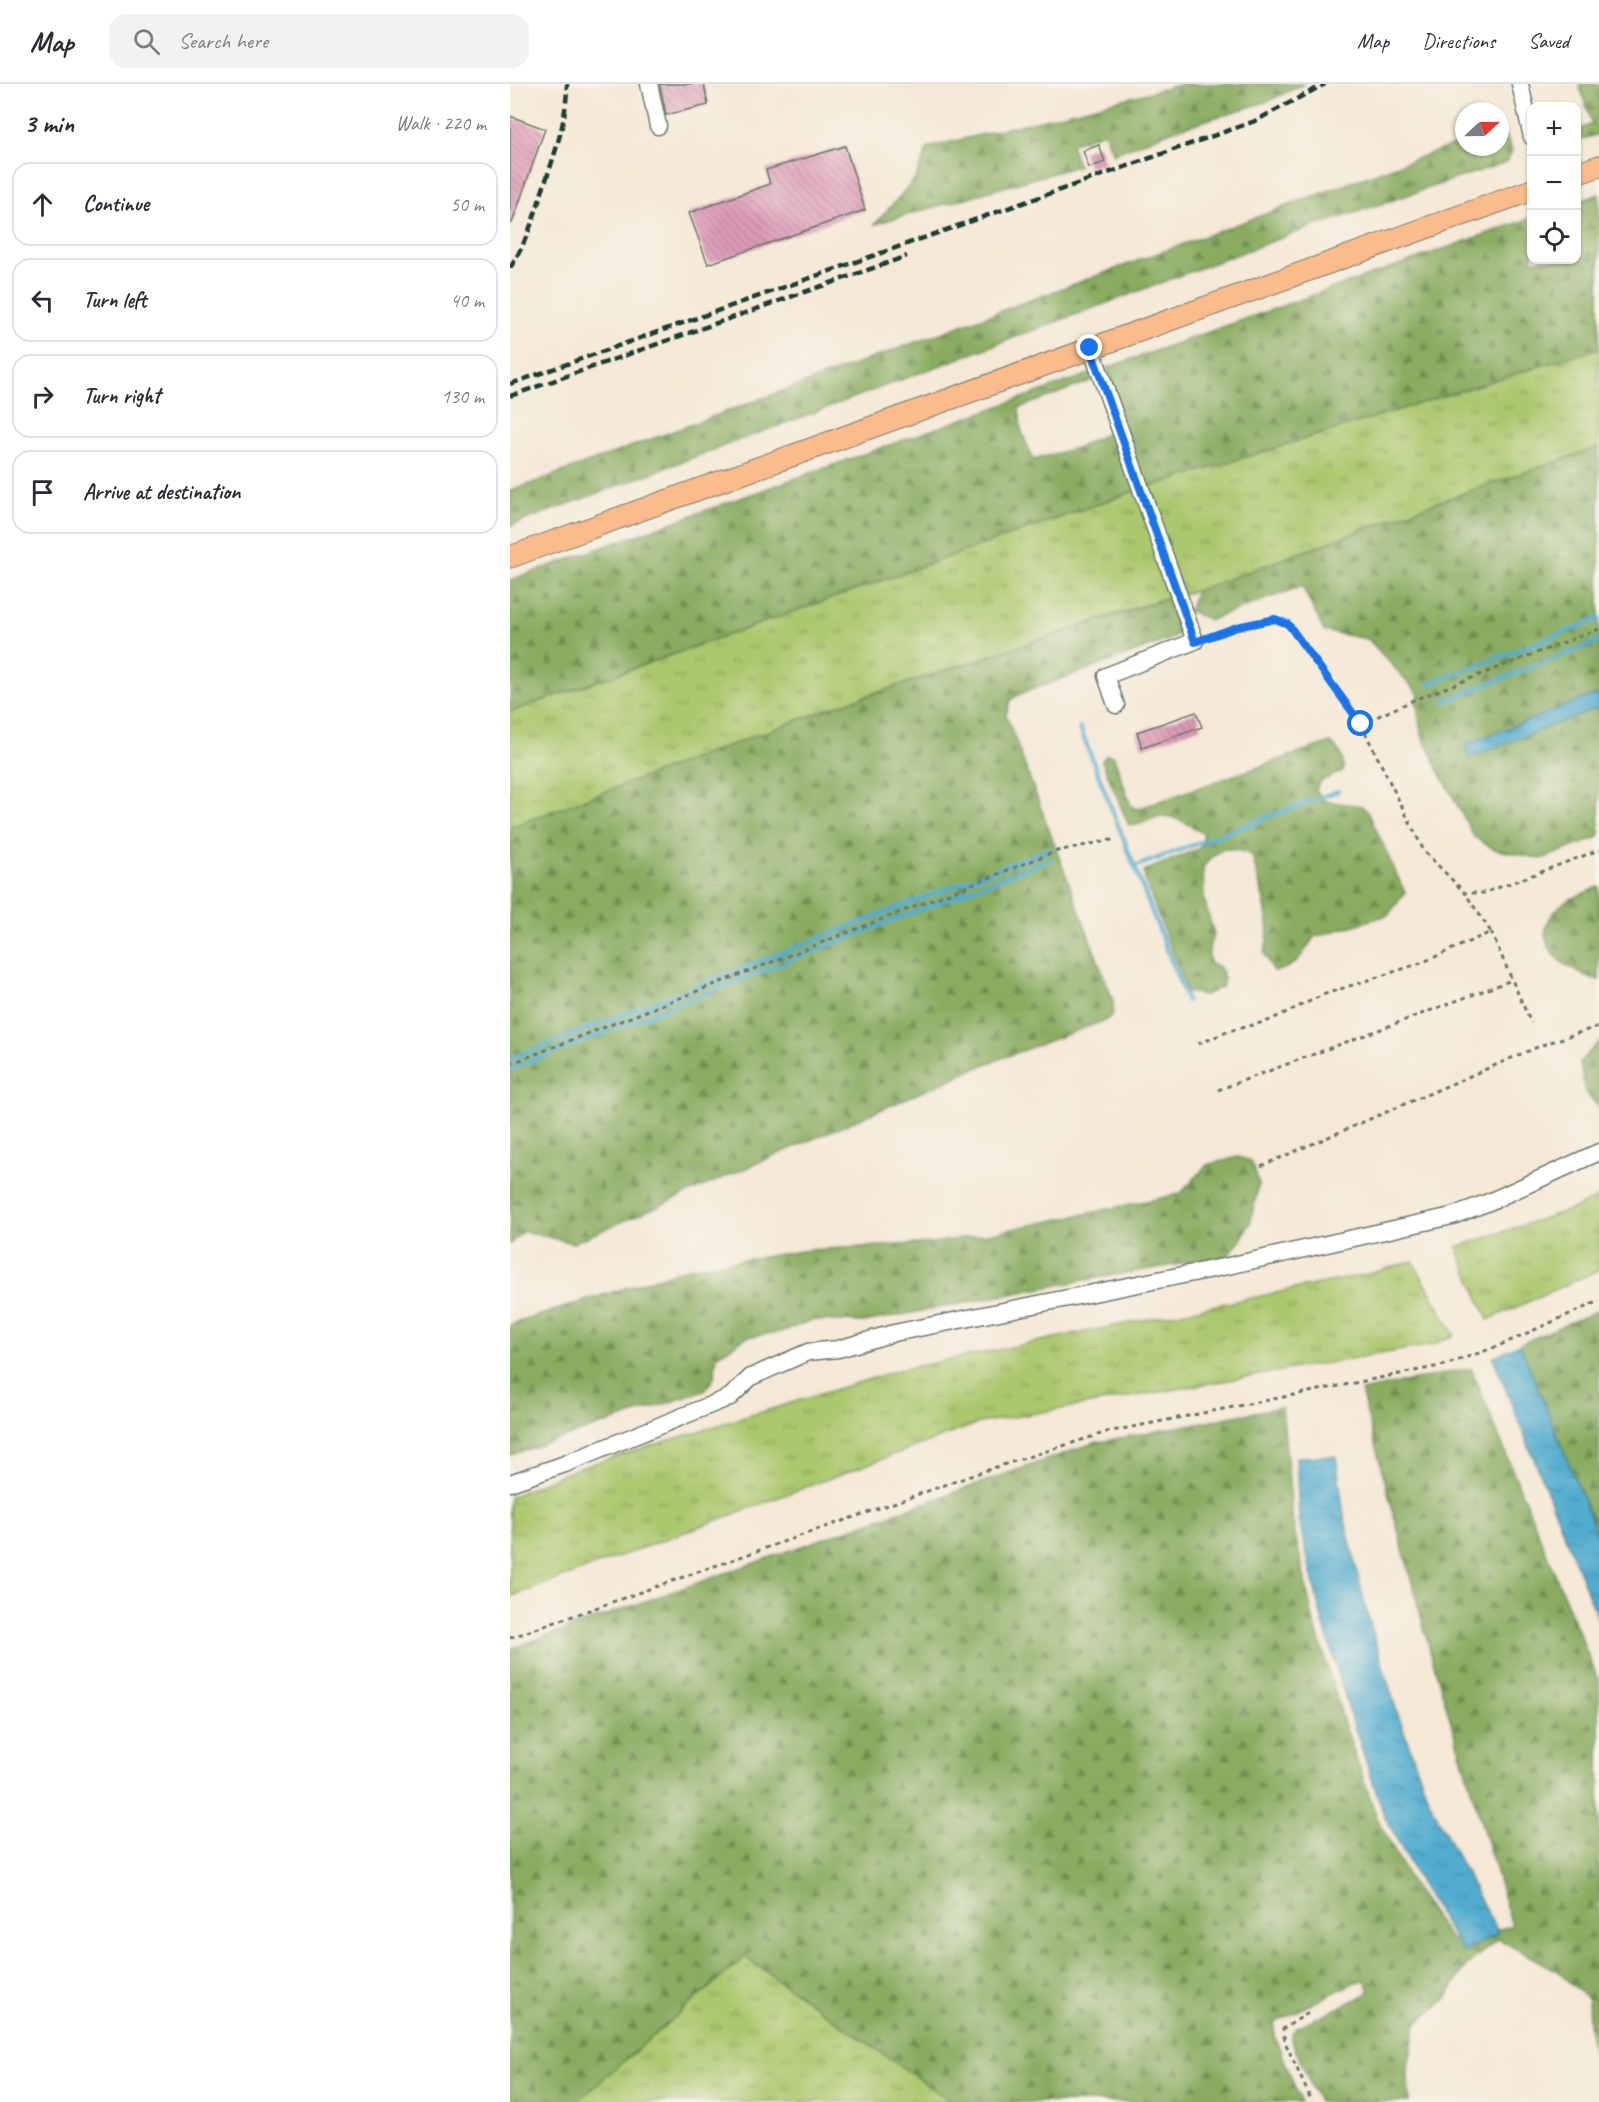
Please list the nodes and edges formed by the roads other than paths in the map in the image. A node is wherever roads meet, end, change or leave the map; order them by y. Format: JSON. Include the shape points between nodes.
{"nodes":[{"id":1,"x":649,"y":84,"type":"edge"},
{"id":2,"x":1520,"y":84,"type":"edge"},
{"id":3,"x":1527,"y":115,"type":"edge"},
{"id":4,"x":658,"y":126,"type":"dead end"},
{"id":5,"x":1599,"y":166,"type":"edge"},
{"id":6,"x":1581,"y":172,"type":"edge"},
{"id":7,"x":1527,"y":192,"type":"edge"},
{"id":8,"x":1090,"y":348,"type":"junction"},
{"id":9,"x":510,"y":557,"type":"edge"},
{"id":10,"x":1116,"y":705,"type":"dead end"},
{"id":11,"x":1599,"y":1152,"type":"edge"},
{"id":12,"x":510,"y":1483,"type":"edge"}],
"edges":[{"from":1,"to":4,"type":"street"},
{"from":2,"to":3,"type":"street"},
{"from":5,"to":6,"type":"main road"},
{"from":7,"to":8,"type":"main road"},
{"from":8,"to":9,"type":"main road"},
{"from":8,"to":10,"type":"street","via":[[1195,642],[1106,676]]},
{"from":11,"to":12,"type":"street","via":[[1452,1216],[894,1333],[838,1349],[808,1352],[750,1377],[730,1396]]}]}
